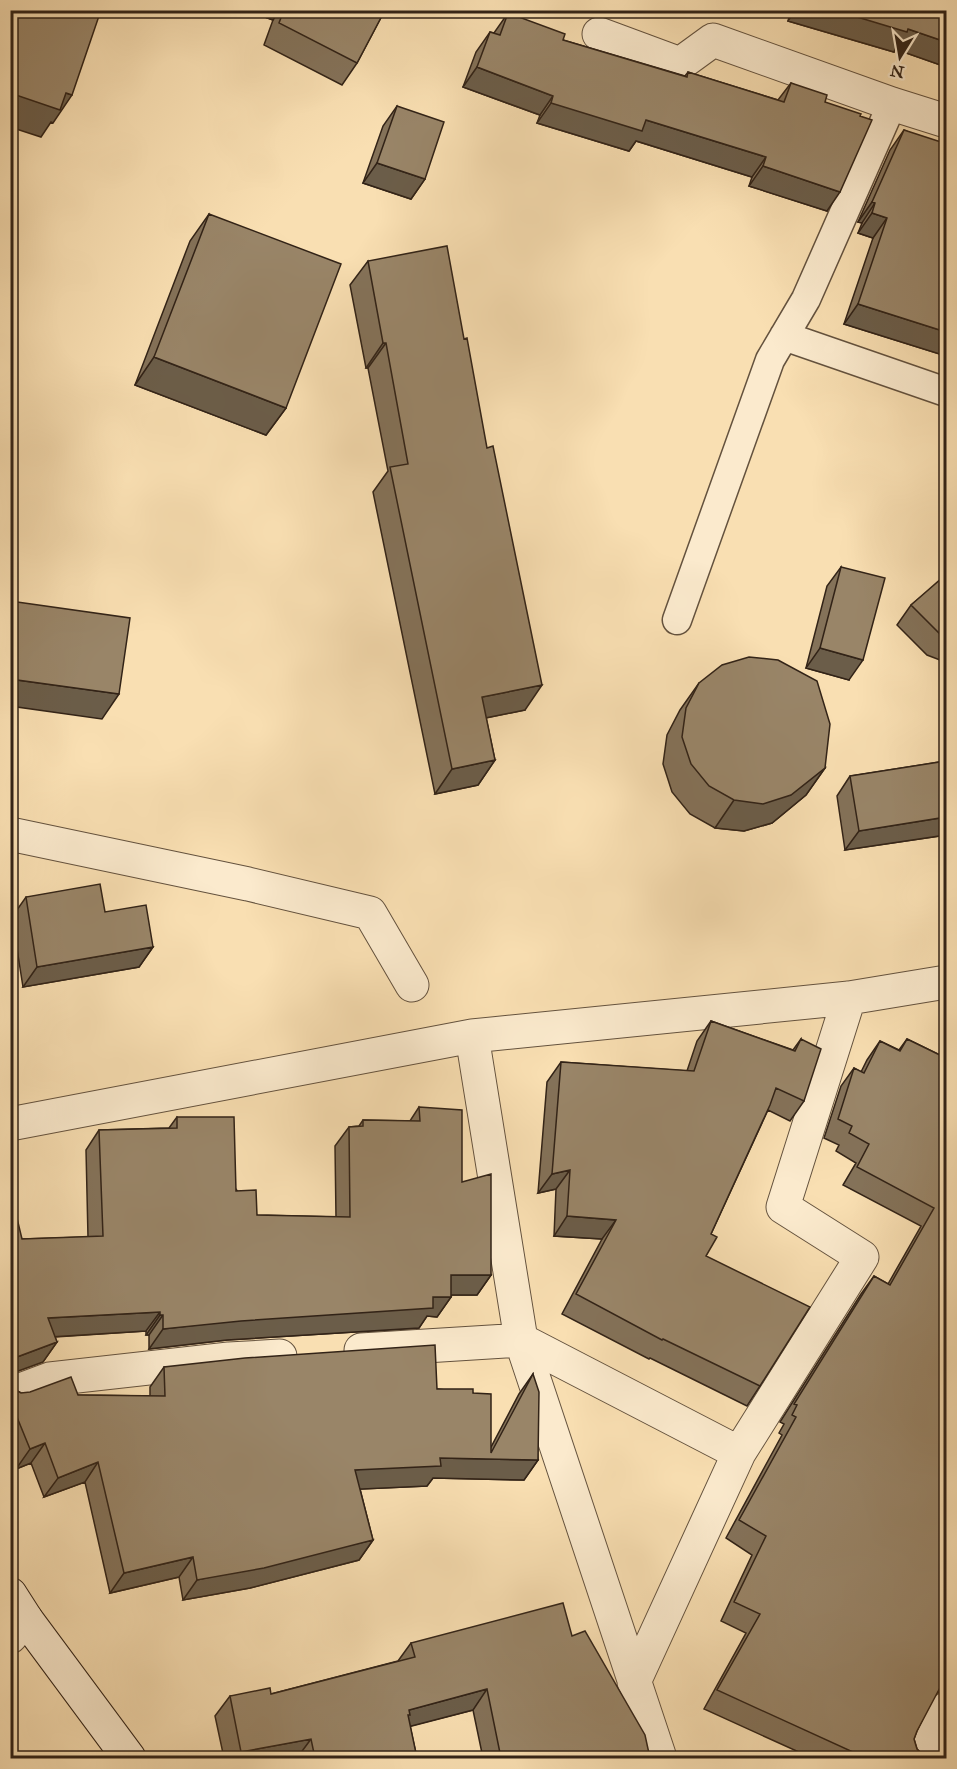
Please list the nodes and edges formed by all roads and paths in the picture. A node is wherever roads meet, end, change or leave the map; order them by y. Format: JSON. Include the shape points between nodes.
{"nodes":[{"id":1,"x":599,"y":34,"type":"dead end"},
{"id":2,"x":892,"y":104,"type":"junction"},
{"id":3,"x":946,"y":121,"type":"edge"},
{"id":4,"x":784,"y":336,"type":"junction"},
{"id":5,"x":946,"y":392,"type":"edge"},
{"id":6,"x":677,"y":620,"type":"dead end"},
{"id":7,"x":10,"y":834,"type":"edge"},
{"id":8,"x":946,"y":982,"type":"edge"},
{"id":9,"x":412,"y":985,"type":"dead end"},
{"id":10,"x":849,"y":998,"type":"junction"},
{"id":11,"x":472,"y":1036,"type":"junction"},
{"id":12,"x":10,"y":1124,"type":"edge"},
{"id":13,"x":521,"y":1340,"type":"junction"},
{"id":14,"x":10,"y":1394,"type":"edge"},
{"id":15,"x":740,"y":1453,"type":"junction"},
{"id":16,"x":16,"y":1617,"type":"edge"},
{"id":17,"x":634,"y":1682,"type":"junction"},
{"id":18,"x":946,"y":1709,"type":"edge"},
{"id":19,"x":129,"y":1758,"type":"edge"},
{"id":20,"x":660,"y":1758,"type":"edge"},
{"id":21,"x":920,"y":1758,"type":"edge"}],
"edges":[{"from":1,"to":2,"type":"street","via":[[681,64],[713,40]]},
{"from":2,"to":3,"type":"street"},
{"from":2,"to":4,"type":"lane","via":[[806,299]]},
{"from":4,"to":5,"type":"lane"},
{"from":4,"to":6,"type":"lane","via":[[770,360]]},
{"from":7,"to":9,"type":"street","via":[[369,913]]},
{"from":8,"to":10,"type":"street"},
{"from":10,"to":11,"type":"street"},
{"from":10,"to":15,"type":"street","via":[[783,1207],[862,1257]]},
{"from":11,"to":12,"type":"street"},
{"from":11,"to":13,"type":"street"},
{"from":13,"to":14,"type":"street","via":[[229,1359],[50,1379]]},
{"from":13,"to":15,"type":"street"},
{"from":13,"to":17,"type":"street"},
{"from":15,"to":17,"type":"street"},
{"from":16,"to":19,"type":"street"},
{"from":17,"to":20,"type":"street"},
{"from":18,"to":21,"type":"street"}]}
